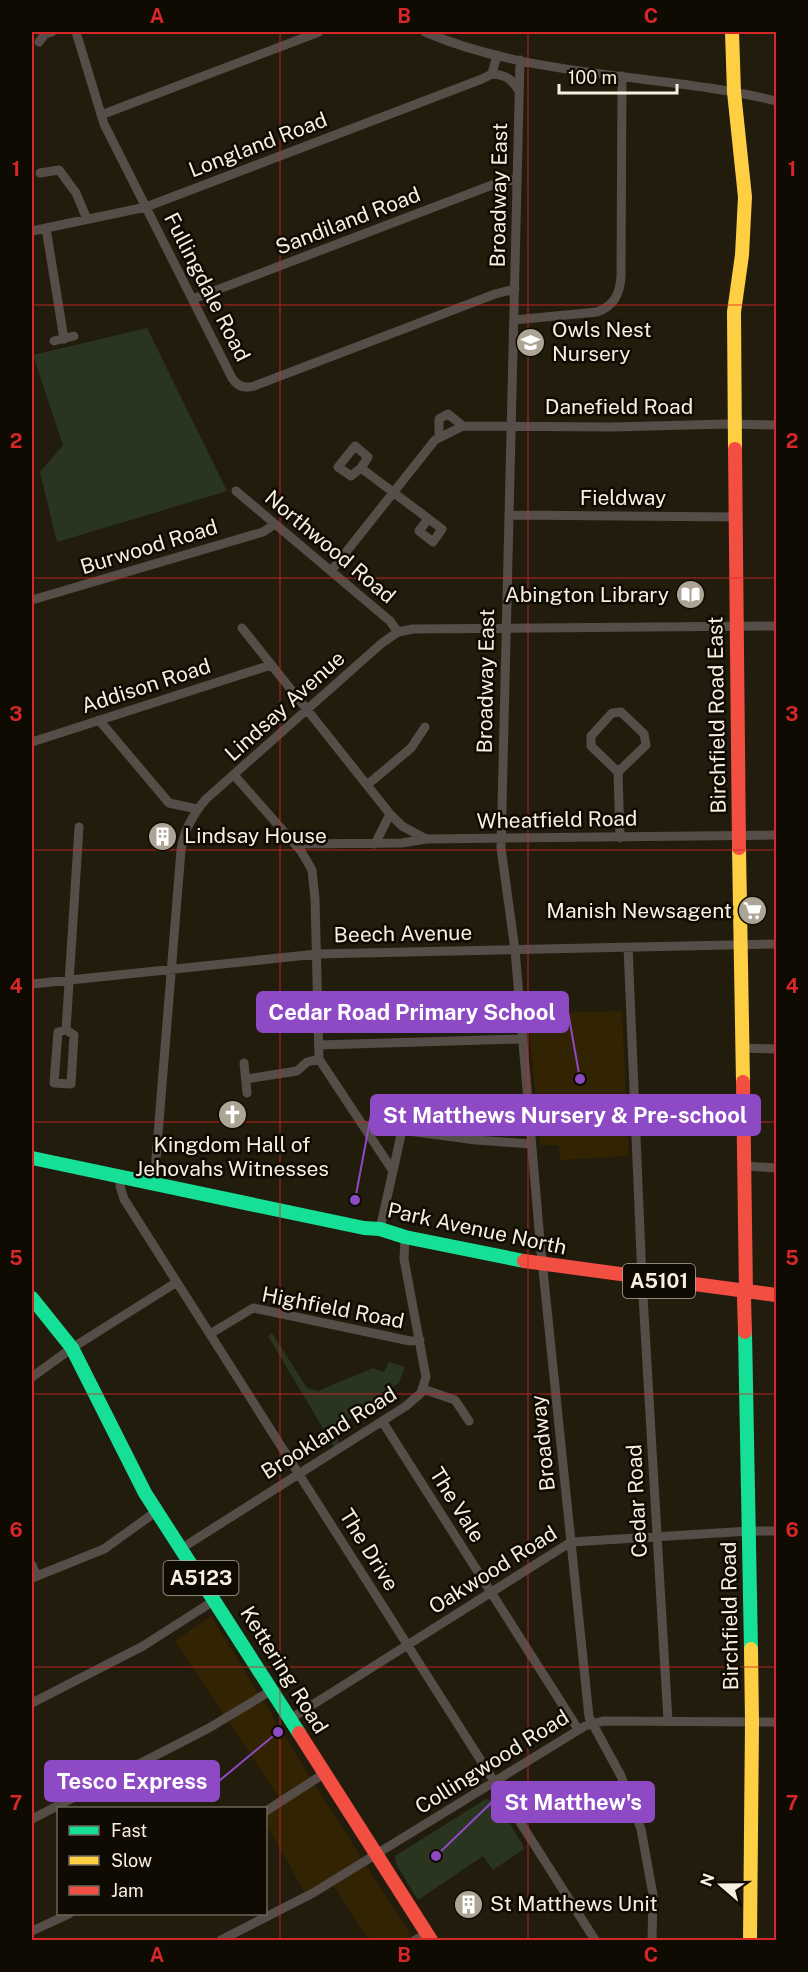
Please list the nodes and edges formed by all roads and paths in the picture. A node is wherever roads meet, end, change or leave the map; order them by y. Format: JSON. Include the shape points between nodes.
{"nodes":[{"id":1,"x":52,"y":32,"type":"edge"},
{"id":2,"x":76,"y":32,"type":"edge"},
{"id":3,"x":319,"y":32,"type":"edge"},
{"id":4,"x":425,"y":32,"type":"edge"},
{"id":5,"x":732,"y":32,"type":"edge"},
{"id":6,"x":39,"y":42,"type":"dead end"},
{"id":7,"x":497,"y":55,"type":"junction"},
{"id":8,"x":520,"y":60,"type":"junction"},
{"id":9,"x":492,"y":74,"type":"junction"},
{"id":10,"x":622,"y":76,"type":"junction"},
{"id":11,"x":519,"y":92,"type":"junction"},
{"id":12,"x":734,"y":92,"type":"junction"},
{"id":13,"x":777,"y":101,"type":"edge"},
{"id":14,"x":100,"y":115,"type":"junction"},
{"id":15,"x":40,"y":173,"type":"dead end"},
{"id":16,"x":517,"y":179,"type":"junction"},
{"id":17,"x":146,"y":207,"type":"junction"},
{"id":18,"x":87,"y":219,"type":"junction"},
{"id":19,"x":46,"y":228,"type":"junction"},
{"id":20,"x":32,"y":231,"type":"edge"},
{"id":21,"x":515,"y":289,"type":"junction"},
{"id":22,"x":193,"y":299,"type":"junction"},
{"id":23,"x":514,"y":320,"type":"junction"},
{"id":24,"x":74,"y":336,"type":"dead end"},
{"id":25,"x":736,"y":424,"type":"junction"},
{"id":26,"x":511,"y":425,"type":"junction"},
{"id":27,"x":777,"y":425,"type":"edge"},
{"id":28,"x":463,"y":426,"type":"junction"},
{"id":29,"x":439,"y":438,"type":"junction"},
{"id":30,"x":361,"y":468,"type":"dead end"},
{"id":31,"x":236,"y":491,"type":"dead end"},
{"id":32,"x":394,"y":492,"type":"junction"},
{"id":33,"x":509,"y":515,"type":"junction"},
{"id":34,"x":736,"y":517,"type":"junction"},
{"id":35,"x":428,"y":519,"type":"dead end"},
{"id":36,"x":275,"y":524,"type":"junction"},
{"id":37,"x":331,"y":572,"type":"junction"},
{"id":38,"x":32,"y":600,"type":"edge"},
{"id":39,"x":737,"y":626,"type":"junction"},
{"id":40,"x":777,"y":626,"type":"edge"},
{"id":41,"x":242,"y":628,"type":"dead end"},
{"id":42,"x":506,"y":628,"type":"junction"},
{"id":43,"x":398,"y":632,"type":"junction"},
{"id":44,"x":271,"y":665,"type":"junction"},
{"id":45,"x":308,"y":710,"type":"junction"},
{"id":46,"x":99,"y":720,"type":"junction"},
{"id":47,"x":425,"y":727,"type":"dead end"},
{"id":48,"x":32,"y":742,"type":"edge"},
{"id":49,"x":618,"y":772,"type":"junction"},
{"id":50,"x":234,"y":775,"type":"junction"},
{"id":51,"x":367,"y":785,"type":"junction"},
{"id":52,"x":197,"y":809,"type":"junction"},
{"id":53,"x":390,"y":814,"type":"junction"},
{"id":54,"x":79,"y":827,"type":"dead end"},
{"id":55,"x":777,"y":835,"type":"edge"},
{"id":56,"x":739,"y":836,"type":"junction"},
{"id":57,"x":620,"y":838,"type":"junction"},
{"id":58,"x":426,"y":839,"type":"junction"},
{"id":59,"x":501,"y":839,"type":"junction"},
{"id":60,"x":295,"y":844,"type":"junction"},
{"id":61,"x":375,"y":844,"type":"junction"},
{"id":62,"x":777,"y":944,"type":"edge"},
{"id":63,"x":740,"y":945,"type":"junction"},
{"id":64,"x":628,"y":947,"type":"junction"},
{"id":65,"x":515,"y":950,"type":"junction"},
{"id":66,"x":317,"y":954,"type":"junction"},
{"id":67,"x":172,"y":968,"type":"junction"},
{"id":68,"x":69,"y":979,"type":"junction"},
{"id":69,"x":32,"y":984,"type":"edge"},
{"id":70,"x":66,"y":1030,"type":"junction"},
{"id":71,"x":522,"y":1039,"type":"junction"},
{"id":72,"x":319,"y":1045,"type":"junction"},
{"id":73,"x":743,"y":1048,"type":"junction"},
{"id":74,"x":777,"y":1049,"type":"edge"},
{"id":75,"x":319,"y":1059,"type":"junction"},
{"id":76,"x":244,"y":1062,"type":"dead end"},
{"id":77,"x":246,"y":1079,"type":"junction"},
{"id":78,"x":247,"y":1093,"type":"dead end"},
{"id":79,"x":363,"y":1125,"type":"junction"},
{"id":80,"x":402,"y":1130,"type":"junction"},
{"id":81,"x":531,"y":1144,"type":"junction"},
{"id":82,"x":32,"y":1158,"type":"edge"},
{"id":83,"x":745,"y":1166,"type":"junction"},
{"id":84,"x":777,"y":1168,"type":"edge"},
{"id":85,"x":393,"y":1171,"type":"junction"},
{"id":86,"x":122,"y":1177,"type":"junction"},
{"id":87,"x":154,"y":1184,"type":"junction"},
{"id":88,"x":380,"y":1229,"type":"junction"},
{"id":89,"x":405,"y":1237,"type":"junction"},
{"id":90,"x":542,"y":1265,"type":"junction"},
{"id":91,"x":642,"y":1279,"type":"junction"},
{"id":92,"x":177,"y":1282,"type":"junction"},
{"id":93,"x":746,"y":1292,"type":"junction"},
{"id":94,"x":777,"y":1295,"type":"edge"},
{"id":95,"x":32,"y":1298,"type":"edge"},
{"id":96,"x":210,"y":1334,"type":"junction"},
{"id":97,"x":420,"y":1340,"type":"junction"},
{"id":98,"x":72,"y":1348,"type":"junction"},
{"id":99,"x":32,"y":1377,"type":"edge"},
{"id":100,"x":423,"y":1389,"type":"junction"},
{"id":101,"x":382,"y":1421,"type":"junction"},
{"id":102,"x":469,"y":1421,"type":"dead end"},
{"id":103,"x":299,"y":1474,"type":"junction"},
{"id":104,"x":158,"y":1511,"type":"junction"},
{"id":105,"x":750,"y":1531,"type":"junction"},
{"id":106,"x":777,"y":1531,"type":"edge"},
{"id":107,"x":657,"y":1536,"type":"junction"},
{"id":108,"x":571,"y":1542,"type":"junction"},
{"id":109,"x":182,"y":1548,"type":"junction"},
{"id":110,"x":32,"y":1565,"type":"edge"},
{"id":111,"x":34,"y":1577,"type":"edge"},
{"id":112,"x":491,"y":1593,"type":"junction"},
{"id":113,"x":215,"y":1600,"type":"junction"},
{"id":114,"x":408,"y":1645,"type":"junction"},
{"id":115,"x":272,"y":1690,"type":"junction"},
{"id":116,"x":32,"y":1703,"type":"edge"},
{"id":117,"x":290,"y":1719,"type":"junction"},
{"id":118,"x":668,"y":1721,"type":"junction"},
{"id":119,"x":752,"y":1722,"type":"junction"},
{"id":120,"x":777,"y":1722,"type":"edge"},
{"id":121,"x":591,"y":1723,"type":"junction"},
{"id":122,"x":578,"y":1729,"type":"junction"},
{"id":123,"x":325,"y":1773,"type":"junction"},
{"id":124,"x":494,"y":1781,"type":"junction"},
{"id":125,"x":267,"y":1810,"type":"edge"},
{"id":126,"x":32,"y":1819,"type":"edge"},
{"id":127,"x":377,"y":1855,"type":"junction"},
{"id":128,"x":67,"y":1915,"type":"edge"},
{"id":129,"x":32,"y":1931,"type":"edge"},
{"id":130,"x":424,"y":1938,"type":"edge"},
{"id":131,"x":221,"y":1941,"type":"edge"},
{"id":132,"x":595,"y":1941,"type":"edge"},
{"id":133,"x":652,"y":1941,"type":"edge"},
{"id":134,"x":750,"y":1941,"type":"edge"}],
"edges":[{"from":1,"to":6,"type":"street"},
{"from":2,"to":14,"type":"street","name":"Fullingdale Road"},
{"from":3,"to":14,"type":"street"},
{"from":4,"to":7,"type":"street"},
{"from":5,"to":12,"type":"street","name":"Birchfield Road East"},
{"from":7,"to":8,"type":"street"},
{"from":7,"to":9,"type":"street"},
{"from":8,"to":10,"type":"street"},
{"from":8,"to":11,"type":"street","name":"Broadway East"},
{"from":9,"to":11,"type":"street","via":[[510,79]]},
{"from":9,"to":17,"type":"street","name":"Longland Road"},
{"from":10,"to":12,"type":"street"},
{"from":10,"to":23,"type":"street","via":[[619,292],[613,303],[597,312]]},
{"from":11,"to":16,"type":"street","name":"Broadway East"},
{"from":12,"to":13,"type":"street"},
{"from":12,"to":25,"type":"street","name":"Birchfield Road East","via":[[745,197],[734,312]]},
{"from":14,"to":17,"type":"street","name":"Fullingdale Road"},
{"from":15,"to":18,"type":"street","via":[[59,170],[76,193]]},
{"from":16,"to":21,"type":"street","name":"Broadway East"},
{"from":16,"to":22,"type":"street","name":"Sandiland Road","via":[[500,182]]},
{"from":17,"to":18,"type":"street","name":"Longland Road"},
{"from":17,"to":22,"type":"street","name":"Fullingdale Road"},
{"from":18,"to":19,"type":"street","name":"Longland Road"},
{"from":19,"to":20,"type":"street","name":"Longland Road"},
{"from":19,"to":24,"type":"street","via":[[59,340]]},
{"from":21,"to":22,"type":"street","name":"Fullingdale Road","via":[[246,388],[232,378]]},
{"from":21,"to":23,"type":"street","name":"Broadway East"},
{"from":23,"to":26,"type":"street","name":"Broadway East"},
{"from":25,"to":26,"type":"street","name":"Danefield Road"},
{"from":25,"to":27,"type":"street","name":"Danefield Road"},
{"from":25,"to":34,"type":"street","name":"Birchfield Road East"},
{"from":26,"to":28,"type":"street","name":"Danefield Road"},
{"from":26,"to":33,"type":"street","name":"Broadway East"},
{"from":28,"to":29,"type":"street","name":"Danefield Road"},
{"from":28,"to":29,"type":"street","name":"Danefield Road","via":[[448,414],[439,419]]},
{"from":29,"to":32,"type":"street","name":"Danefield Road"},
{"from":30,"to":32,"type":"street"},
{"from":31,"to":36,"type":"street","name":"Northwood Road"},
{"from":32,"to":35,"type":"street"},
{"from":32,"to":37,"type":"street","name":"Danefield Road"},
{"from":33,"to":34,"type":"street","name":"Fieldway"},
{"from":33,"to":42,"type":"street","name":"Broadway East"},
{"from":34,"to":39,"type":"street","name":"Birchfield Road East"},
{"from":36,"to":37,"type":"street","name":"Northwood Road"},
{"from":36,"to":38,"type":"street","name":"Burwood Road","via":[[263,532]]},
{"from":37,"to":43,"type":"street","name":"Northwood Road"},
{"from":39,"to":40,"type":"street"},
{"from":39,"to":42,"type":"street"},
{"from":39,"to":56,"type":"street","name":"Birchfield Road East"},
{"from":41,"to":44,"type":"street"},
{"from":42,"to":43,"type":"street"},
{"from":42,"to":59,"type":"street","name":"Broadway East"},
{"from":43,"to":45,"type":"street","name":"Lindsay Avenue"},
{"from":44,"to":45,"type":"street"},
{"from":44,"to":46,"type":"street","name":"Addison Road"},
{"from":45,"to":50,"type":"street","name":"Lindsay Avenue"},
{"from":45,"to":51,"type":"street"},
{"from":46,"to":48,"type":"street","name":"Addison Road"},
{"from":46,"to":52,"type":"street","via":[[169,803]]},
{"from":47,"to":51,"type":"street","via":[[411,748]]},
{"from":49,"to":49,"type":"street","via":[[591,746],[591,735],[612,712],[621,712],[644,734],[646,745]]},
{"from":49,"to":57,"type":"street"},
{"from":50,"to":52,"type":"street","name":"Lindsay Avenue"},
{"from":50,"to":60,"type":"street"},
{"from":51,"to":53,"type":"street"},
{"from":52,"to":67,"type":"street","name":"Lindsay Avenue","via":[[183,841]]},
{"from":53,"to":58,"type":"street","via":[[402,826]]},
{"from":53,"to":61,"type":"street"},
{"from":54,"to":68,"type":"street"},
{"from":55,"to":56,"type":"street","name":"Wheatfield Road"},
{"from":56,"to":57,"type":"street","name":"Wheatfield Road"},
{"from":56,"to":63,"type":"street","name":"Birchfield Road East"},
{"from":57,"to":59,"type":"street","name":"Wheatfield Road"},
{"from":58,"to":59,"type":"street","name":"Wheatfield Road"},
{"from":58,"to":61,"type":"street","name":"Wheatfield Road"},
{"from":59,"to":65,"type":"street","name":"Broadway East"},
{"from":60,"to":61,"type":"street","name":"Wheatfield Road"},
{"from":60,"to":66,"type":"street","via":[[314,877]]},
{"from":62,"to":63,"type":"street","name":"Beech Avenue"},
{"from":63,"to":64,"type":"street","name":"Beech Avenue"},
{"from":63,"to":73,"type":"street","name":"Birchfield Road East"},
{"from":64,"to":65,"type":"street","name":"Beech Avenue"},
{"from":64,"to":91,"type":"street","name":"Cedar Road"},
{"from":65,"to":66,"type":"street","name":"Beech Avenue"},
{"from":65,"to":71,"type":"street","name":"Broadway East"},
{"from":66,"to":67,"type":"street","name":"Beech Avenue"},
{"from":66,"to":72,"type":"street"},
{"from":67,"to":68,"type":"street","name":"Beech Avenue"},
{"from":67,"to":87,"type":"street","name":"Lindsay Avenue"},
{"from":68,"to":69,"type":"street","name":"Beech Avenue"},
{"from":68,"to":70,"type":"street"},
{"from":70,"to":70,"type":"street","via":[[74,1035],[71,1084],[54,1083],[58,1032]]},
{"from":71,"to":72,"type":"street"},
{"from":71,"to":81,"type":"street","name":"Broadway East"},
{"from":72,"to":75,"type":"street"},
{"from":73,"to":74,"type":"street"},
{"from":73,"to":83,"type":"street","name":"Birchfield Road East"},
{"from":75,"to":77,"type":"street","via":[[307,1062],[297,1071]]},
{"from":75,"to":79,"type":"street"},
{"from":76,"to":77,"type":"street"},
{"from":77,"to":78,"type":"street"},
{"from":79,"to":80,"type":"street"},
{"from":79,"to":85,"type":"street"},
{"from":80,"to":81,"type":"street"},
{"from":80,"to":85,"type":"street"},
{"from":81,"to":90,"type":"street","name":"Broadway East"},
{"from":82,"to":86,"type":"street","name":"Park Avenue North","number":"A5101"},
{"from":83,"to":84,"type":"street"},
{"from":83,"to":93,"type":"street","name":"Birchfield Road East"},
{"from":85,"to":88,"type":"street"},
{"from":86,"to":87,"type":"street","name":"Park Avenue North","number":"A5101"},
{"from":86,"to":92,"type":"street","name":"The Drive","via":[[124,1199]]},
{"from":87,"to":88,"type":"street","name":"Park Avenue North","number":"A5101"},
{"from":88,"to":89,"type":"street","name":"Park Avenue North","number":"A5101"},
{"from":89,"to":90,"type":"street","name":"Park Avenue North","number":"A5101"},
{"from":89,"to":97,"type":"street","name":"Brookland Road","via":[[404,1254]]},
{"from":90,"to":91,"type":"street","name":"Park Avenue North","number":"A5101"},
{"from":90,"to":108,"type":"street","name":"Broadway"},
{"from":91,"to":93,"type":"street","name":"Park Avenue North","number":"A5101"},
{"from":91,"to":107,"type":"street","name":"Cedar Road"},
{"from":92,"to":96,"type":"street","name":"The Drive"},
{"from":92,"to":98,"type":"street"},
{"from":93,"to":94,"type":"street","name":"Park Avenue North","number":"A5101"},
{"from":93,"to":105,"type":"street","name":"Birchfield Road"},
{"from":95,"to":98,"type":"street","name":"Kettering Road","number":"A5123"},
{"from":96,"to":97,"type":"street","name":"Highfield Road","via":[[253,1308]]},
{"from":96,"to":103,"type":"street","name":"The Drive"},
{"from":97,"to":100,"type":"street","name":"Brookland Road","via":[[426,1377]]},
{"from":98,"to":99,"type":"street"},
{"from":98,"to":104,"type":"street","name":"Kettering Road","number":"A5123","via":[[137,1478]]},
{"from":100,"to":101,"type":"street","name":"Brookland Road","via":[[413,1401]]},
{"from":100,"to":102,"type":"street","via":[[455,1400]]},
{"from":101,"to":103,"type":"street","name":"Brookland Road"},
{"from":101,"to":112,"type":"street","name":"The Vale"},
{"from":103,"to":109,"type":"street","name":"Brookland Road"},
{"from":103,"to":114,"type":"street","name":"The Drive"},
{"from":104,"to":109,"type":"street","name":"Kettering Road","number":"A5123"},
{"from":104,"to":111,"type":"street","via":[[104,1549]]},
{"from":105,"to":106,"type":"street","name":"Oakwood Road"},
{"from":105,"to":107,"type":"street","name":"Oakwood Road"},
{"from":105,"to":119,"type":"street","name":"Birchfield Road"},
{"from":107,"to":108,"type":"street","name":"Oakwood Road"},
{"from":107,"to":118,"type":"street","name":"Cedar Road"},
{"from":108,"to":112,"type":"street","name":"Oakwood Road"},
{"from":108,"to":121,"type":"street","name":"Broadway"},
{"from":109,"to":113,"type":"street","name":"Kettering Road","number":"A5123"},
{"from":110,"to":111,"type":"street"},
{"from":112,"to":114,"type":"street","name":"Oakwood Road"},
{"from":112,"to":122,"type":"street","name":"The Vale"},
{"from":113,"to":115,"type":"street","name":"Kettering Road","number":"A5123"},
{"from":113,"to":116,"type":"street","via":[[143,1646]]},
{"from":114,"to":117,"type":"street","name":"Oakwood Road"},
{"from":114,"to":124,"type":"street","name":"The Drive"},
{"from":115,"to":117,"type":"street","name":"Kettering Road","number":"A5123"},
{"from":115,"to":126,"type":"street","via":[[209,1728]]},
{"from":117,"to":123,"type":"street","name":"Kettering Road","number":"A5123"},
{"from":118,"to":119,"type":"street","name":"Collingwood Road"},
{"from":118,"to":121,"type":"street","name":"Collingwood Road"},
{"from":119,"to":120,"type":"street","name":"Collingwood Road"},
{"from":119,"to":134,"type":"street","name":"Birchfield Road"},
{"from":121,"to":122,"type":"street","name":"Collingwood Road"},
{"from":121,"to":133,"type":"street","via":[[621,1776],[641,1829],[652,1895]]},
{"from":122,"to":124,"type":"street","name":"Collingwood Road"},
{"from":123,"to":125,"type":"street"},
{"from":123,"to":127,"type":"street","name":"Kettering Road","number":"A5123"},
{"from":124,"to":127,"type":"street","name":"Collingwood Road"},
{"from":124,"to":132,"type":"street","name":"The Drive"},
{"from":127,"to":130,"type":"street","name":"Kettering Road","number":"A5123"},
{"from":127,"to":131,"type":"street","name":"Collingwood Road"},
{"from":128,"to":129,"type":"street"}]}
